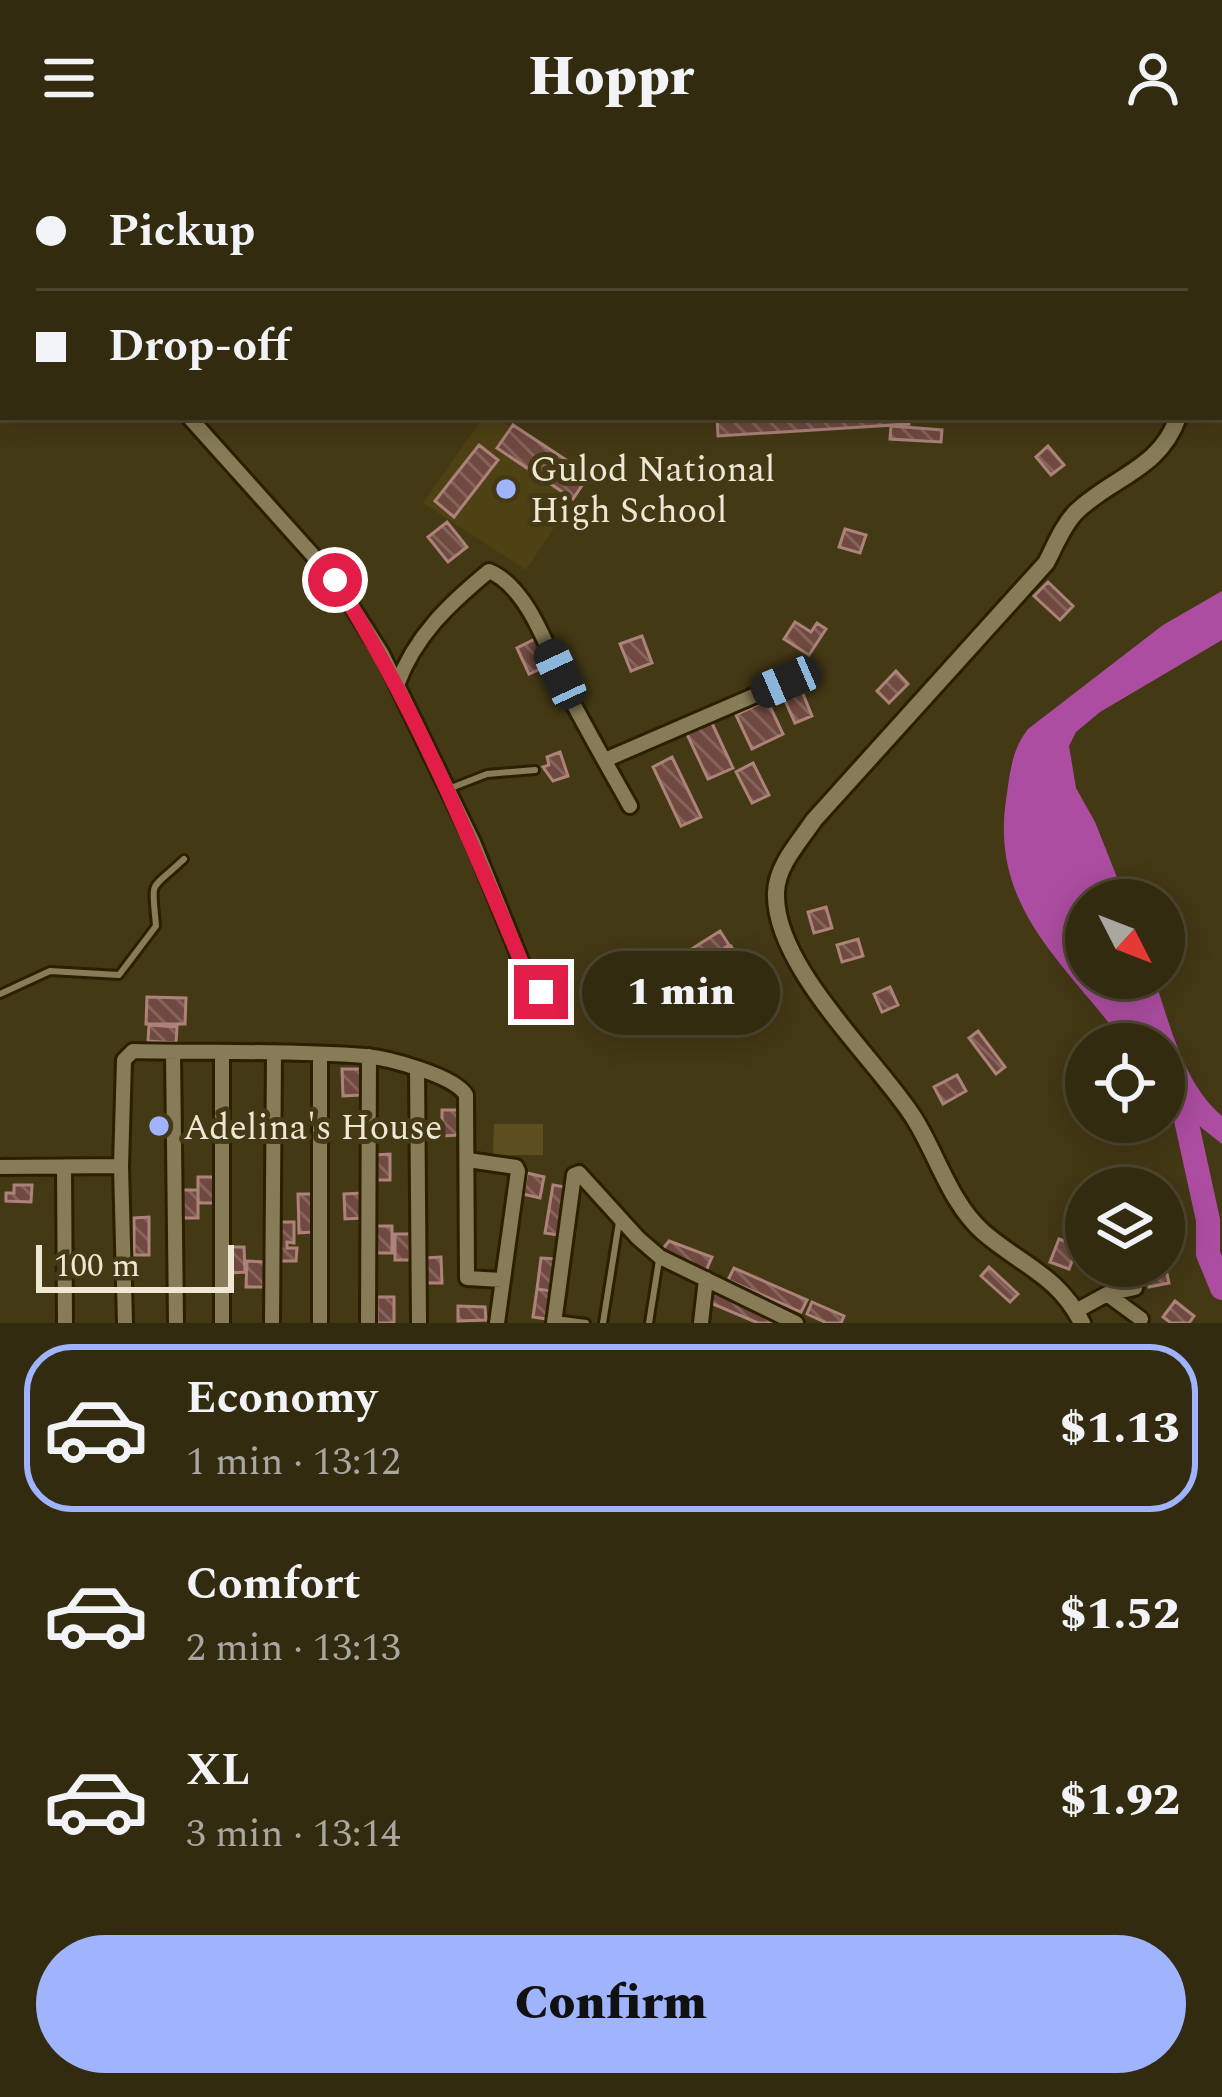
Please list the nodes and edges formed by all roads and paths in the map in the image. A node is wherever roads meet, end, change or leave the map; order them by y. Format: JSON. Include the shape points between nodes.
{"nodes":[{"id":1,"x":192,"y":420,"type":"edge"},
{"id":2,"x":1177,"y":420,"type":"edge"},
{"id":3,"x":786,"y":682,"type":"dead end"},
{"id":4,"x":397,"y":685,"type":"junction"},
{"id":5,"x":605,"y":760,"type":"junction"},
{"id":6,"x":535,"y":770,"type":"dead end"},
{"id":7,"x":448,"y":789,"type":"junction"},
{"id":8,"x":630,"y":806,"type":"dead end"},
{"id":9,"x":184,"y":859,"type":"dead end"},
{"id":10,"x":541,"y":992,"type":"dead end"},
{"id":11,"x":0,"y":994,"type":"edge"},
{"id":12,"x":173,"y":1052,"type":"junction"},
{"id":13,"x":222,"y":1054,"type":"junction"},
{"id":14,"x":274,"y":1055,"type":"junction"},
{"id":15,"x":320,"y":1056,"type":"junction"},
{"id":16,"x":369,"y":1056,"type":"junction"},
{"id":17,"x":417,"y":1068,"type":"junction"},
{"id":18,"x":468,"y":1160,"type":"junction"},
{"id":19,"x":121,"y":1166,"type":"junction"},
{"id":20,"x":0,"y":1167,"type":"edge"},
{"id":21,"x":64,"y":1168,"type":"junction"},
{"id":22,"x":620,"y":1218,"type":"junction"},
{"id":23,"x":660,"y":1257,"type":"junction"},
{"id":24,"x":502,"y":1280,"type":"junction"},
{"id":25,"x":706,"y":1280,"type":"junction"},
{"id":26,"x":1135,"y":1288,"type":"dead end"},
{"id":27,"x":1107,"y":1294,"type":"junction"},
{"id":28,"x":1079,"y":1317,"type":"edge"},
{"id":29,"x":1141,"y":1319,"type":"dead end"},
{"id":30,"x":554,"y":1321,"type":"edge"},
{"id":31,"x":65,"y":1323,"type":"edge"},
{"id":32,"x":125,"y":1323,"type":"edge"},
{"id":33,"x":176,"y":1323,"type":"edge"},
{"id":34,"x":222,"y":1323,"type":"edge"},
{"id":35,"x":272,"y":1323,"type":"edge"},
{"id":36,"x":320,"y":1323,"type":"edge"},
{"id":37,"x":368,"y":1323,"type":"edge"},
{"id":38,"x":419,"y":1323,"type":"edge"},
{"id":39,"x":496,"y":1323,"type":"edge"},
{"id":40,"x":586,"y":1323,"type":"edge"},
{"id":41,"x":602,"y":1323,"type":"edge"},
{"id":42,"x":649,"y":1323,"type":"edge"},
{"id":43,"x":701,"y":1323,"type":"edge"},
{"id":44,"x":796,"y":1323,"type":"edge"}],
"edges":[{"from":1,"to":4,"type":"street","via":[[335,580]]},
{"from":2,"to":28,"type":"street","via":[[1153,460],[1071,517],[1034,576],[814,820],[776,890],[785,938],[820,998],[911,1115],[973,1220],[1038,1269]]},
{"from":3,"to":5,"type":"street"},
{"from":4,"to":5,"type":"street","via":[[444,608],[488,571],[510,584],[535,622]]},
{"from":4,"to":7,"type":"street"},
{"from":5,"to":8,"type":"street"},
{"from":6,"to":7,"type":"lane","via":[[487,774]]},
{"from":7,"to":10,"type":"street","via":[[530,983]]},
{"from":9,"to":11,"type":"lane","via":[[155,885],[156,926],[118,975],[50,971]]},
{"from":12,"to":13,"type":"street"},
{"from":12,"to":19,"type":"street","via":[[133,1051],[124,1060]]},
{"from":12,"to":33,"type":"street"},
{"from":13,"to":14,"type":"street"},
{"from":13,"to":34,"type":"street"},
{"from":14,"to":15,"type":"street"},
{"from":14,"to":35,"type":"street"},
{"from":15,"to":16,"type":"street"},
{"from":15,"to":36,"type":"street"},
{"from":16,"to":17,"type":"street"},
{"from":16,"to":37,"type":"street"},
{"from":17,"to":18,"type":"street","via":[[465,1090]]},
{"from":17,"to":38,"type":"street"},
{"from":18,"to":24,"type":"street","via":[[466,1278]]},
{"from":18,"to":24,"type":"street","via":[[518,1168]]},
{"from":19,"to":21,"type":"street"},
{"from":19,"to":32,"type":"street"},
{"from":20,"to":21,"type":"street"},
{"from":21,"to":31,"type":"street"},
{"from":22,"to":23,"type":"street"},
{"from":22,"to":30,"type":"street","via":[[575,1173]]},
{"from":22,"to":41,"type":"lane"},
{"from":23,"to":25,"type":"street"},
{"from":23,"to":42,"type":"lane"},
{"from":24,"to":39,"type":"street"},
{"from":25,"to":43,"type":"street"},
{"from":25,"to":44,"type":"street"},
{"from":26,"to":27,"type":"street"},
{"from":27,"to":28,"type":"street"},
{"from":27,"to":29,"type":"street"},
{"from":30,"to":40,"type":"lane"}]}
